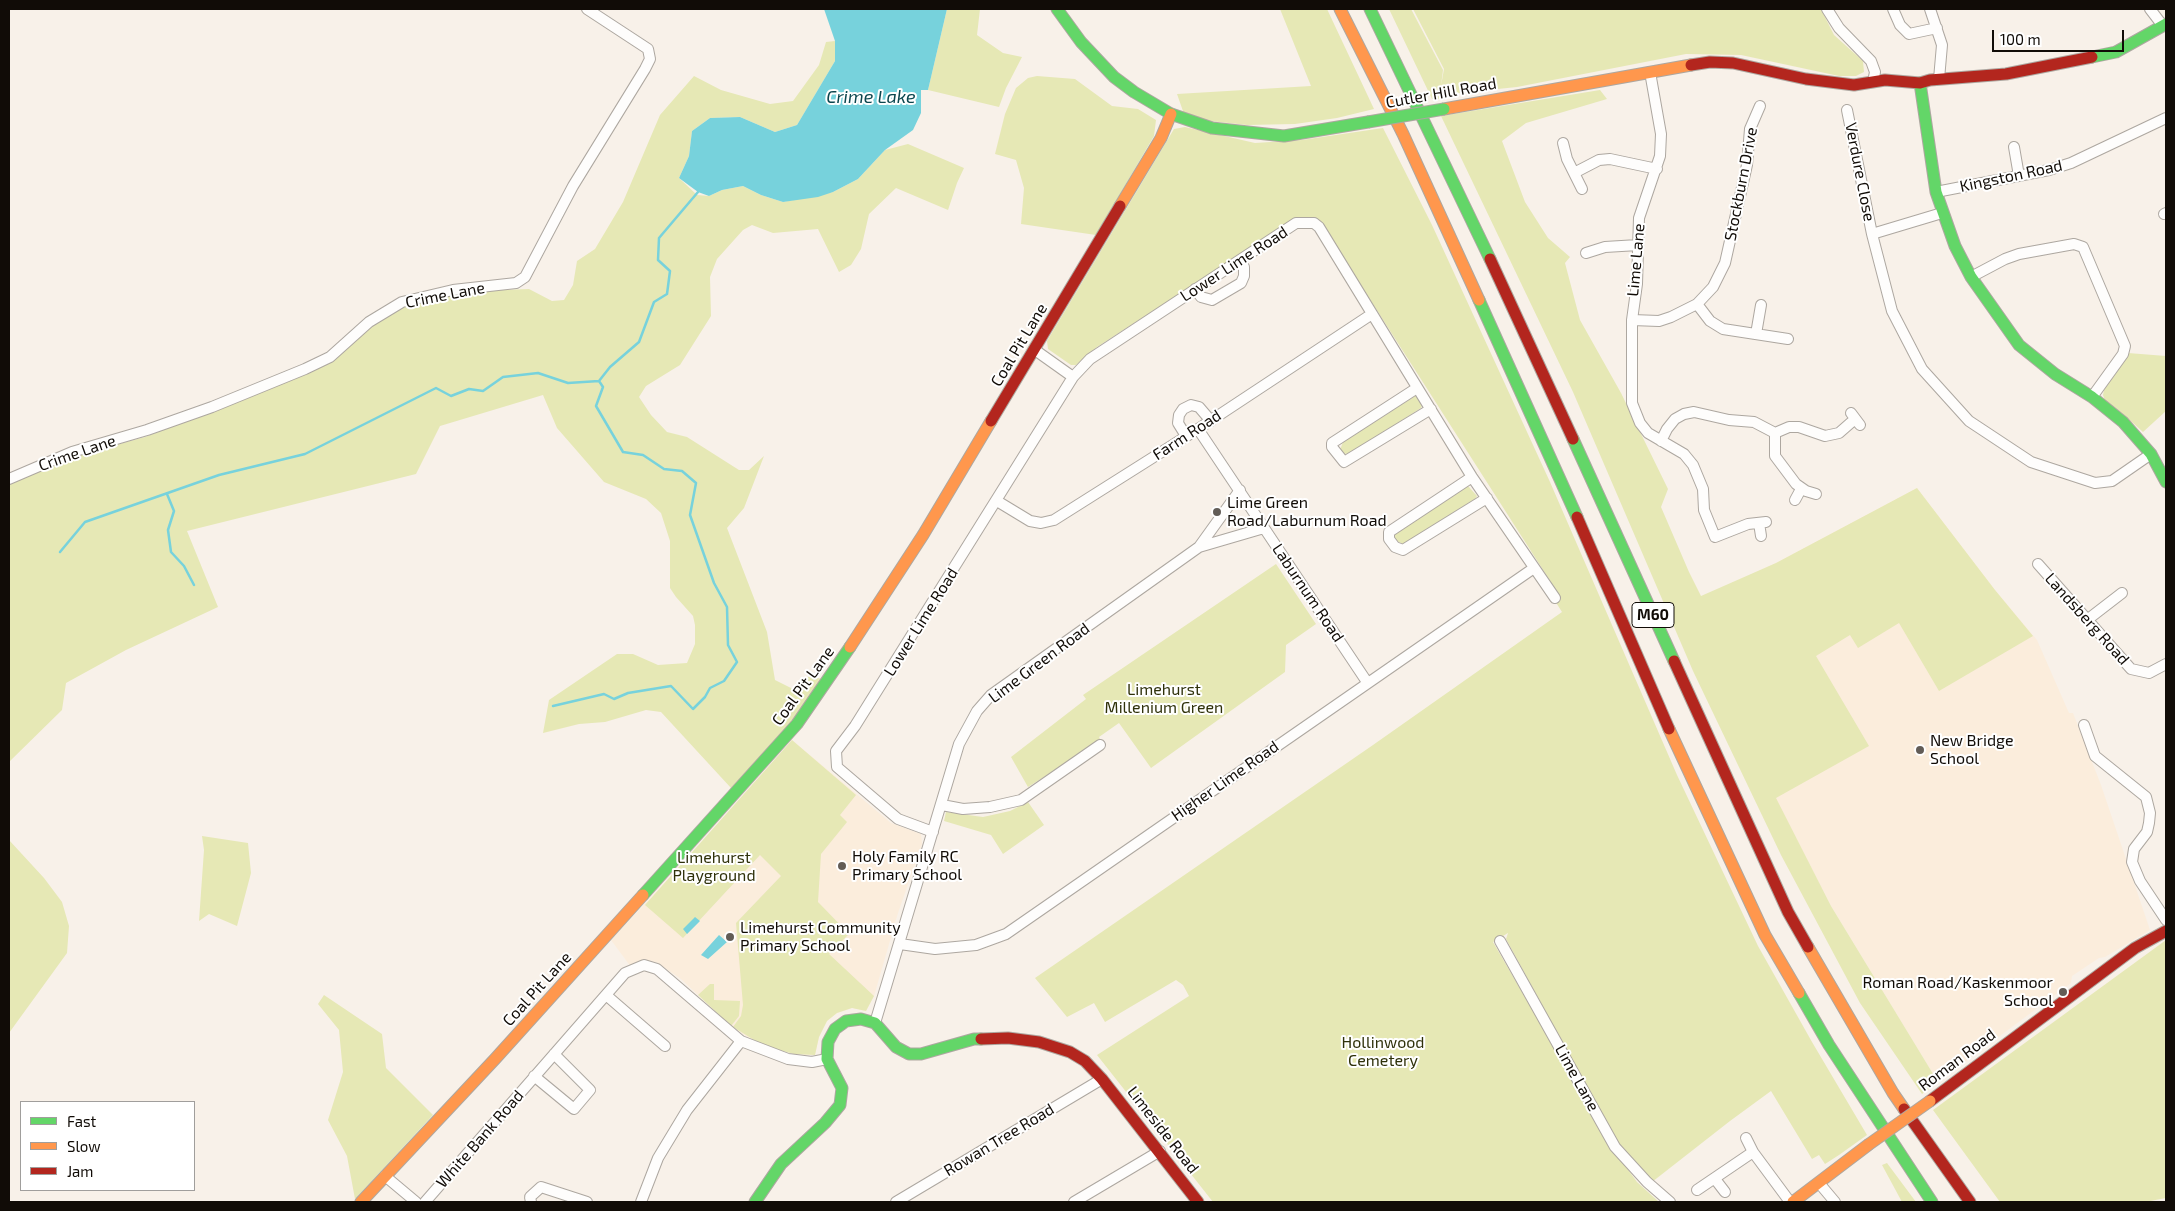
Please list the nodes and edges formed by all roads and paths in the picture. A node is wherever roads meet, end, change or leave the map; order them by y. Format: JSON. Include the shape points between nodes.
{"nodes":[{"id":1,"x":587,"y":9,"type":"edge"},
{"id":2,"x":1057,"y":9,"type":"edge"},
{"id":3,"x":1340,"y":9,"type":"edge"},
{"id":4,"x":1370,"y":9,"type":"edge"},
{"id":5,"x":1827,"y":9,"type":"edge"},
{"id":6,"x":1893,"y":9,"type":"edge"},
{"id":7,"x":1930,"y":9,"type":"edge"},
{"id":8,"x":2150,"y":9,"type":"edge"},
{"id":9,"x":2165,"y":25,"type":"edge"},
{"id":10,"x":1937,"y":28,"type":"junction"},
{"id":11,"x":1650,"y":72,"type":"junction"},
{"id":12,"x":1939,"y":79,"type":"junction"},
{"id":13,"x":1873,"y":82,"type":"junction"},
{"id":14,"x":1920,"y":82,"type":"junction"},
{"id":15,"x":1760,"y":106,"type":"dead end"},
{"id":16,"x":1848,"y":110,"type":"dead end"},
{"id":17,"x":1171,"y":114,"type":"junction"},
{"id":18,"x":2166,"y":118,"type":"edge"},
{"id":19,"x":1564,"y":143,"type":"dead end"},
{"id":20,"x":2014,"y":147,"type":"dead end"},
{"id":21,"x":1657,"y":169,"type":"junction"},
{"id":22,"x":1574,"y":172,"type":"junction"},
{"id":23,"x":2019,"y":176,"type":"junction"},
{"id":24,"x":1582,"y":189,"type":"dead end"},
{"id":25,"x":1936,"y":192,"type":"junction"},
{"id":26,"x":1942,"y":213,"type":"junction"},
{"id":27,"x":1872,"y":234,"type":"junction"},
{"id":28,"x":1638,"y":245,"type":"junction"},
{"id":29,"x":1593,"y":254,"type":"dead end"},
{"id":30,"x":1239,"y":261,"type":"junction"},
{"id":31,"x":1970,"y":277,"type":"junction"},
{"id":32,"x":1195,"y":289,"type":"junction"},
{"id":33,"x":1697,"y":304,"type":"junction"},
{"id":34,"x":1762,"y":305,"type":"dead end"},
{"id":35,"x":1372,"y":314,"type":"junction"},
{"id":36,"x":1632,"y":320,"type":"junction"},
{"id":37,"x":1756,"y":334,"type":"junction"},
{"id":38,"x":1788,"y":339,"type":"dead end"},
{"id":39,"x":1036,"y":350,"type":"junction"},
{"id":40,"x":1072,"y":377,"type":"junction"},
{"id":41,"x":1417,"y":388,"type":"junction"},
{"id":42,"x":2092,"y":397,"type":"junction"},
{"id":43,"x":1431,"y":409,"type":"junction"},
{"id":44,"x":1855,"y":419,"type":"dead end"},
{"id":45,"x":1210,"y":421,"type":"junction"},
{"id":46,"x":1198,"y":429,"type":"junction"},
{"id":47,"x":1775,"y":433,"type":"junction"},
{"id":48,"x":1186,"y":436,"type":"junction"},
{"id":49,"x":1661,"y":441,"type":"junction"},
{"id":50,"x":2151,"y":454,"type":"junction"},
{"id":51,"x":1472,"y":477,"type":"junction"},
{"id":52,"x":9,"y":479,"type":"edge"},
{"id":53,"x":2166,"y":482,"type":"edge"},
{"id":54,"x":1801,"y":489,"type":"junction"},
{"id":55,"x":1240,"y":490,"type":"junction"},
{"id":56,"x":1816,"y":494,"type":"dead end"},
{"id":57,"x":1487,"y":498,"type":"junction"},
{"id":58,"x":1795,"y":500,"type":"dead end"},
{"id":59,"x":997,"y":501,"type":"junction"},
{"id":60,"x":1264,"y":528,"type":"junction"},
{"id":61,"x":1761,"y":536,"type":"dead end"},
{"id":62,"x":1199,"y":548,"type":"junction"},
{"id":63,"x":2038,"y":564,"type":"dead end"},
{"id":64,"x":1534,"y":568,"type":"junction"},
{"id":65,"x":2122,"y":593,"type":"dead end"},
{"id":66,"x":1555,"y":598,"type":"dead end"},
{"id":67,"x":2087,"y":620,"type":"junction"},
{"id":68,"x":2166,"y":664,"type":"edge"},
{"id":69,"x":1367,"y":682,"type":"junction"},
{"id":70,"x":2084,"y":725,"type":"dead end"},
{"id":71,"x":1100,"y":745,"type":"dead end"},
{"id":72,"x":942,"y":805,"type":"junction"},
{"id":73,"x":933,"y":832,"type":"junction"},
{"id":74,"x":2166,"y":920,"type":"edge"},
{"id":75,"x":2166,"y":931,"type":"edge"},
{"id":76,"x":1500,"y":941,"type":"dead end"},
{"id":77,"x":900,"y":944,"type":"junction"},
{"id":78,"x":606,"y":994,"type":"junction"},
{"id":79,"x":875,"y":1023,"type":"junction"},
{"id":80,"x":741,"y":1041,"type":"junction"},
{"id":81,"x":665,"y":1046,"type":"dead end"},
{"id":82,"x":554,"y":1054,"type":"junction"},
{"id":83,"x":827,"y":1059,"type":"junction"},
{"id":84,"x":534,"y":1076,"type":"junction"},
{"id":85,"x":1102,"y":1079,"type":"junction"},
{"id":86,"x":1746,"y":1138,"type":"dead end"},
{"id":87,"x":1160,"y":1152,"type":"junction"},
{"id":88,"x":1753,"y":1152,"type":"junction"},
{"id":89,"x":385,"y":1176,"type":"junction"},
{"id":90,"x":1715,"y":1179,"type":"junction"},
{"id":91,"x":1819,"y":1183,"type":"junction"},
{"id":92,"x":1697,"y":1190,"type":"dead end"},
{"id":93,"x":1725,"y":1192,"type":"dead end"},
{"id":94,"x":361,"y":1202,"type":"edge"},
{"id":95,"x":416,"y":1202,"type":"edge"},
{"id":96,"x":425,"y":1202,"type":"edge"},
{"id":97,"x":531,"y":1202,"type":"edge"},
{"id":98,"x":587,"y":1202,"type":"edge"},
{"id":99,"x":640,"y":1202,"type":"edge"},
{"id":100,"x":755,"y":1202,"type":"edge"},
{"id":101,"x":896,"y":1202,"type":"edge"},
{"id":102,"x":1074,"y":1202,"type":"edge"},
{"id":103,"x":1198,"y":1202,"type":"edge"},
{"id":104,"x":1670,"y":1202,"type":"edge"},
{"id":105,"x":1792,"y":1202,"type":"edge"},
{"id":106,"x":1835,"y":1202,"type":"edge"},
{"id":107,"x":1934,"y":1202,"type":"edge"},
{"id":108,"x":1970,"y":1202,"type":"edge"}],
"edges":[{"from":1,"to":52,"type":"street","name":"Crime Lane","via":[[648,49],[650,59],[573,186],[525,277],[516,283],[453,290],[402,302],[368,322],[330,357],[305,369],[212,407],[72,452]]},
{"from":2,"to":17,"type":"main road","name":"Cutler Hill Road","via":[[1068,27],[1114,77]]},
{"from":3,"to":107,"type":"main road","number":"M60","via":[[1403,134],[1574,511],[1657,704],[1765,935],[1829,1045],[1913,1176]]},
{"from":4,"to":108,"type":"main road","number":"M60","via":[[1508,297],[1788,912],[1892,1094]]},
{"from":5,"to":13,"type":"street","via":[[1839,28],[1871,61],[1875,72]]},
{"from":6,"to":10,"type":"street","via":[[1900,25],[1909,34]]},
{"from":7,"to":10,"type":"street"},
{"from":8,"to":9,"type":"street"},
{"from":9,"to":12,"type":"main road","name":"Cutler Hill Road","via":[[2124,49],[2100,56],[2006,74]]},
{"from":10,"to":12,"type":"street","via":[[1942,45]]},
{"from":11,"to":13,"type":"main road","name":"Cutler Hill Road","via":[[1720,62],[1839,83]]},
{"from":11,"to":17,"type":"main road","name":"Cutler Hill Road","bridge":true,"via":[[1284,136],[1212,128]]},
{"from":11,"to":21,"type":"street","name":"Lime Lane","via":[[1661,134]]},
{"from":12,"to":14,"type":"main road","name":"Cutler Hill Road"},
{"from":13,"to":14,"type":"main road","name":"Cutler Hill Road"},
{"from":14,"to":25,"type":"main road"},
{"from":15,"to":33,"type":"street","name":"Stockburn Drive","via":[[1750,128],[1747,164],[1725,263],[1713,287]]},
{"from":16,"to":27,"type":"street","name":"Verdure Close"},
{"from":17,"to":39,"type":"main road","name":"Coal Pit Lane","via":[[1161,138]]},
{"from":18,"to":23,"type":"street","name":"Kingston Road","via":[[2071,163]]},
{"from":19,"to":22,"type":"street"},
{"from":20,"to":23,"type":"street"},
{"from":21,"to":22,"type":"street","via":[[1610,159],[1599,160]]},
{"from":21,"to":28,"type":"street","name":"Lime Lane","via":[[1639,218]]},
{"from":22,"to":24,"type":"street"},
{"from":23,"to":25,"type":"street","name":"Kingston Road"},
{"from":25,"to":26,"type":"main road"},
{"from":26,"to":27,"type":"street"},
{"from":26,"to":31,"type":"main road"},
{"from":27,"to":50,"type":"street","name":"Verdure Close","via":[[1892,312],[1922,370],[1969,421],[2031,462],[2095,483],[2112,481]]},
{"from":28,"to":29,"type":"street","via":[[1605,247]]},
{"from":28,"to":36,"type":"street","name":"Lime Lane"},
{"from":30,"to":32,"type":"street","name":"Lower Lime Road"},
{"from":30,"to":32,"type":"street","via":[[1244,268],[1241,283],[1212,300],[1202,297]]},
{"from":30,"to":35,"type":"street","name":"Lower Lime Road","via":[[1296,223],[1314,223],[1320,227]]},
{"from":31,"to":42,"type":"main road","via":[[2019,345],[2054,374]]},
{"from":31,"to":42,"type":"street","via":[[2019,254],[2074,244],[2083,248],[2125,346],[2123,354]]},
{"from":32,"to":40,"type":"street","name":"Lower Lime Road","via":[[1090,359]]},
{"from":33,"to":36,"type":"street","name":"Stockburn Drive","via":[[1660,321]]},
{"from":33,"to":37,"type":"street","via":[[1710,321],[1723,329]]},
{"from":34,"to":37,"type":"street"},
{"from":35,"to":41,"type":"street","name":"Lower Lime Road"},
{"from":35,"to":45,"type":"street","name":"Farm Road"},
{"from":36,"to":49,"type":"street","name":"Lime Lane","via":[[1632,403],[1644,429]]},
{"from":37,"to":38,"type":"street"},
{"from":39,"to":40,"type":"street"},
{"from":39,"to":89,"type":"main road","name":"Coal Pit Lane","via":[[923,535],[797,724],[502,1052]]},
{"from":40,"to":59,"type":"street","name":"Lower Lime Road"},
{"from":41,"to":43,"type":"street","name":"Lower Lime Road"},
{"from":41,"to":43,"type":"street","via":[[1332,443],[1332,447],[1344,462]]},
{"from":42,"to":50,"type":"main road","via":[[2123,422]]},
{"from":43,"to":51,"type":"street","name":"Lower Lime Road"},
{"from":44,"to":47,"type":"street","via":[[1839,433],[1829,436],[1820,436],[1798,427]]},
{"from":45,"to":46,"type":"street","name":"Farm Road"},
{"from":45,"to":48,"type":"street","via":[[1199,407],[1190,405],[1183,408],[1178,423]]},
{"from":46,"to":48,"type":"street","name":"Farm Road"},
{"from":46,"to":55,"type":"street","name":"Laburnum Road"},
{"from":47,"to":49,"type":"street","via":[[1754,422],[1694,412],[1675,419]]},
{"from":47,"to":54,"type":"street","via":[[1776,456]]},
{"from":48,"to":59,"type":"street","name":"Farm Road","via":[[1054,520],[1030,521]]},
{"from":49,"to":61,"type":"street","name":"Lime Lane","via":[[1684,454],[1693,464],[1703,489],[1704,510],[1717,541],[1748,524],[1762,522]]},
{"from":50,"to":53,"type":"main road"},
{"from":51,"to":57,"type":"street","name":"Lower Lime Road"},
{"from":51,"to":57,"type":"street","via":[[1389,532],[1389,539],[1403,550]]},
{"from":54,"to":56,"type":"street"},
{"from":54,"to":58,"type":"street"},
{"from":55,"to":60,"type":"street","name":"Laburnum Road"},
{"from":55,"to":62,"type":"street","name":"Lime Green Road"},
{"from":57,"to":64,"type":"street","name":"Lower Lime Road"},
{"from":59,"to":73,"type":"street","name":"Lower Lime Road","via":[[856,726],[836,751],[837,767],[898,819]]},
{"from":60,"to":62,"type":"street","name":"Lime Green Road"},
{"from":60,"to":69,"type":"street","name":"Laburnum Road"},
{"from":62,"to":72,"type":"street","name":"Lime Green Road","via":[[991,695],[977,711],[959,744]]},
{"from":63,"to":67,"type":"street","name":"Landsberg Road"},
{"from":64,"to":66,"type":"street","name":"Lower Lime Road"},
{"from":64,"to":69,"type":"street","name":"Higher Lime Road"},
{"from":65,"to":67,"type":"street"},
{"from":67,"to":68,"type":"street","name":"Landsberg Road","via":[[2131,669],[2149,673]]},
{"from":69,"to":77,"type":"street","name":"Higher Lime Road","via":[[1006,934],[976,945],[935,949]]},
{"from":70,"to":74,"type":"street","via":[[2095,756],[2146,797],[2149,823],[2147,832],[2134,849],[2132,862],[2140,881]]},
{"from":71,"to":72,"type":"street","via":[[1021,800],[963,809]]},
{"from":72,"to":73,"type":"street","name":"Lime Green Road"},
{"from":73,"to":77,"type":"street","name":"Lime Green Road"},
{"from":75,"to":91,"type":"main road","name":"Roman Road","bridge":true,"via":[[2128,954]]},
{"from":76,"to":104,"type":"street","name":"Lime Lane","via":[[1615,1147]]},
{"from":77,"to":79,"type":"street","name":"Lime Green Road"},
{"from":78,"to":80,"type":"street","name":"White Bank Road","via":[[625,974],[644,965],[657,969]]},
{"from":78,"to":81,"type":"street"},
{"from":78,"to":82,"type":"street","name":"White Bank Road"},
{"from":79,"to":83,"type":"main road","via":[[846,1020],[835,1029],[828,1042]]},
{"from":79,"to":85,"type":"main road","name":"Limeside Road","via":[[896,1047],[909,1054],[921,1054],[974,1039],[1008,1038],[1039,1042],[1070,1052],[1085,1061]]},
{"from":80,"to":83,"type":"street","name":"White Bank Road","via":[[788,1059],[812,1062]]},
{"from":80,"to":99,"type":"street","via":[[687,1110],[658,1158]]},
{"from":82,"to":84,"type":"street","name":"White Bank Road"},
{"from":82,"to":84,"type":"street","name":"White Bank Road","via":[[590,1090],[574,1109]]},
{"from":83,"to":100,"type":"main road","via":[[842,1088],[840,1105],[781,1164]]},
{"from":84,"to":96,"type":"street","name":"White Bank Road"},
{"from":85,"to":87,"type":"main road","name":"Limeside Road"},
{"from":85,"to":101,"type":"street","name":"Rowan Tree Road"},
{"from":86,"to":88,"type":"street"},
{"from":87,"to":102,"type":"street"},
{"from":87,"to":103,"type":"main road","name":"Limeside Road"},
{"from":88,"to":90,"type":"street"},
{"from":88,"to":105,"type":"street"},
{"from":89,"to":94,"type":"main road","name":"Coal Pit Lane"},
{"from":89,"to":95,"type":"street"},
{"from":90,"to":92,"type":"street"},
{"from":90,"to":93,"type":"street"},
{"from":91,"to":105,"type":"main road","name":"Roman Road"},
{"from":91,"to":106,"type":"street"},
{"from":97,"to":98,"type":"street","via":[[530,1197],[541,1187]]}]}
